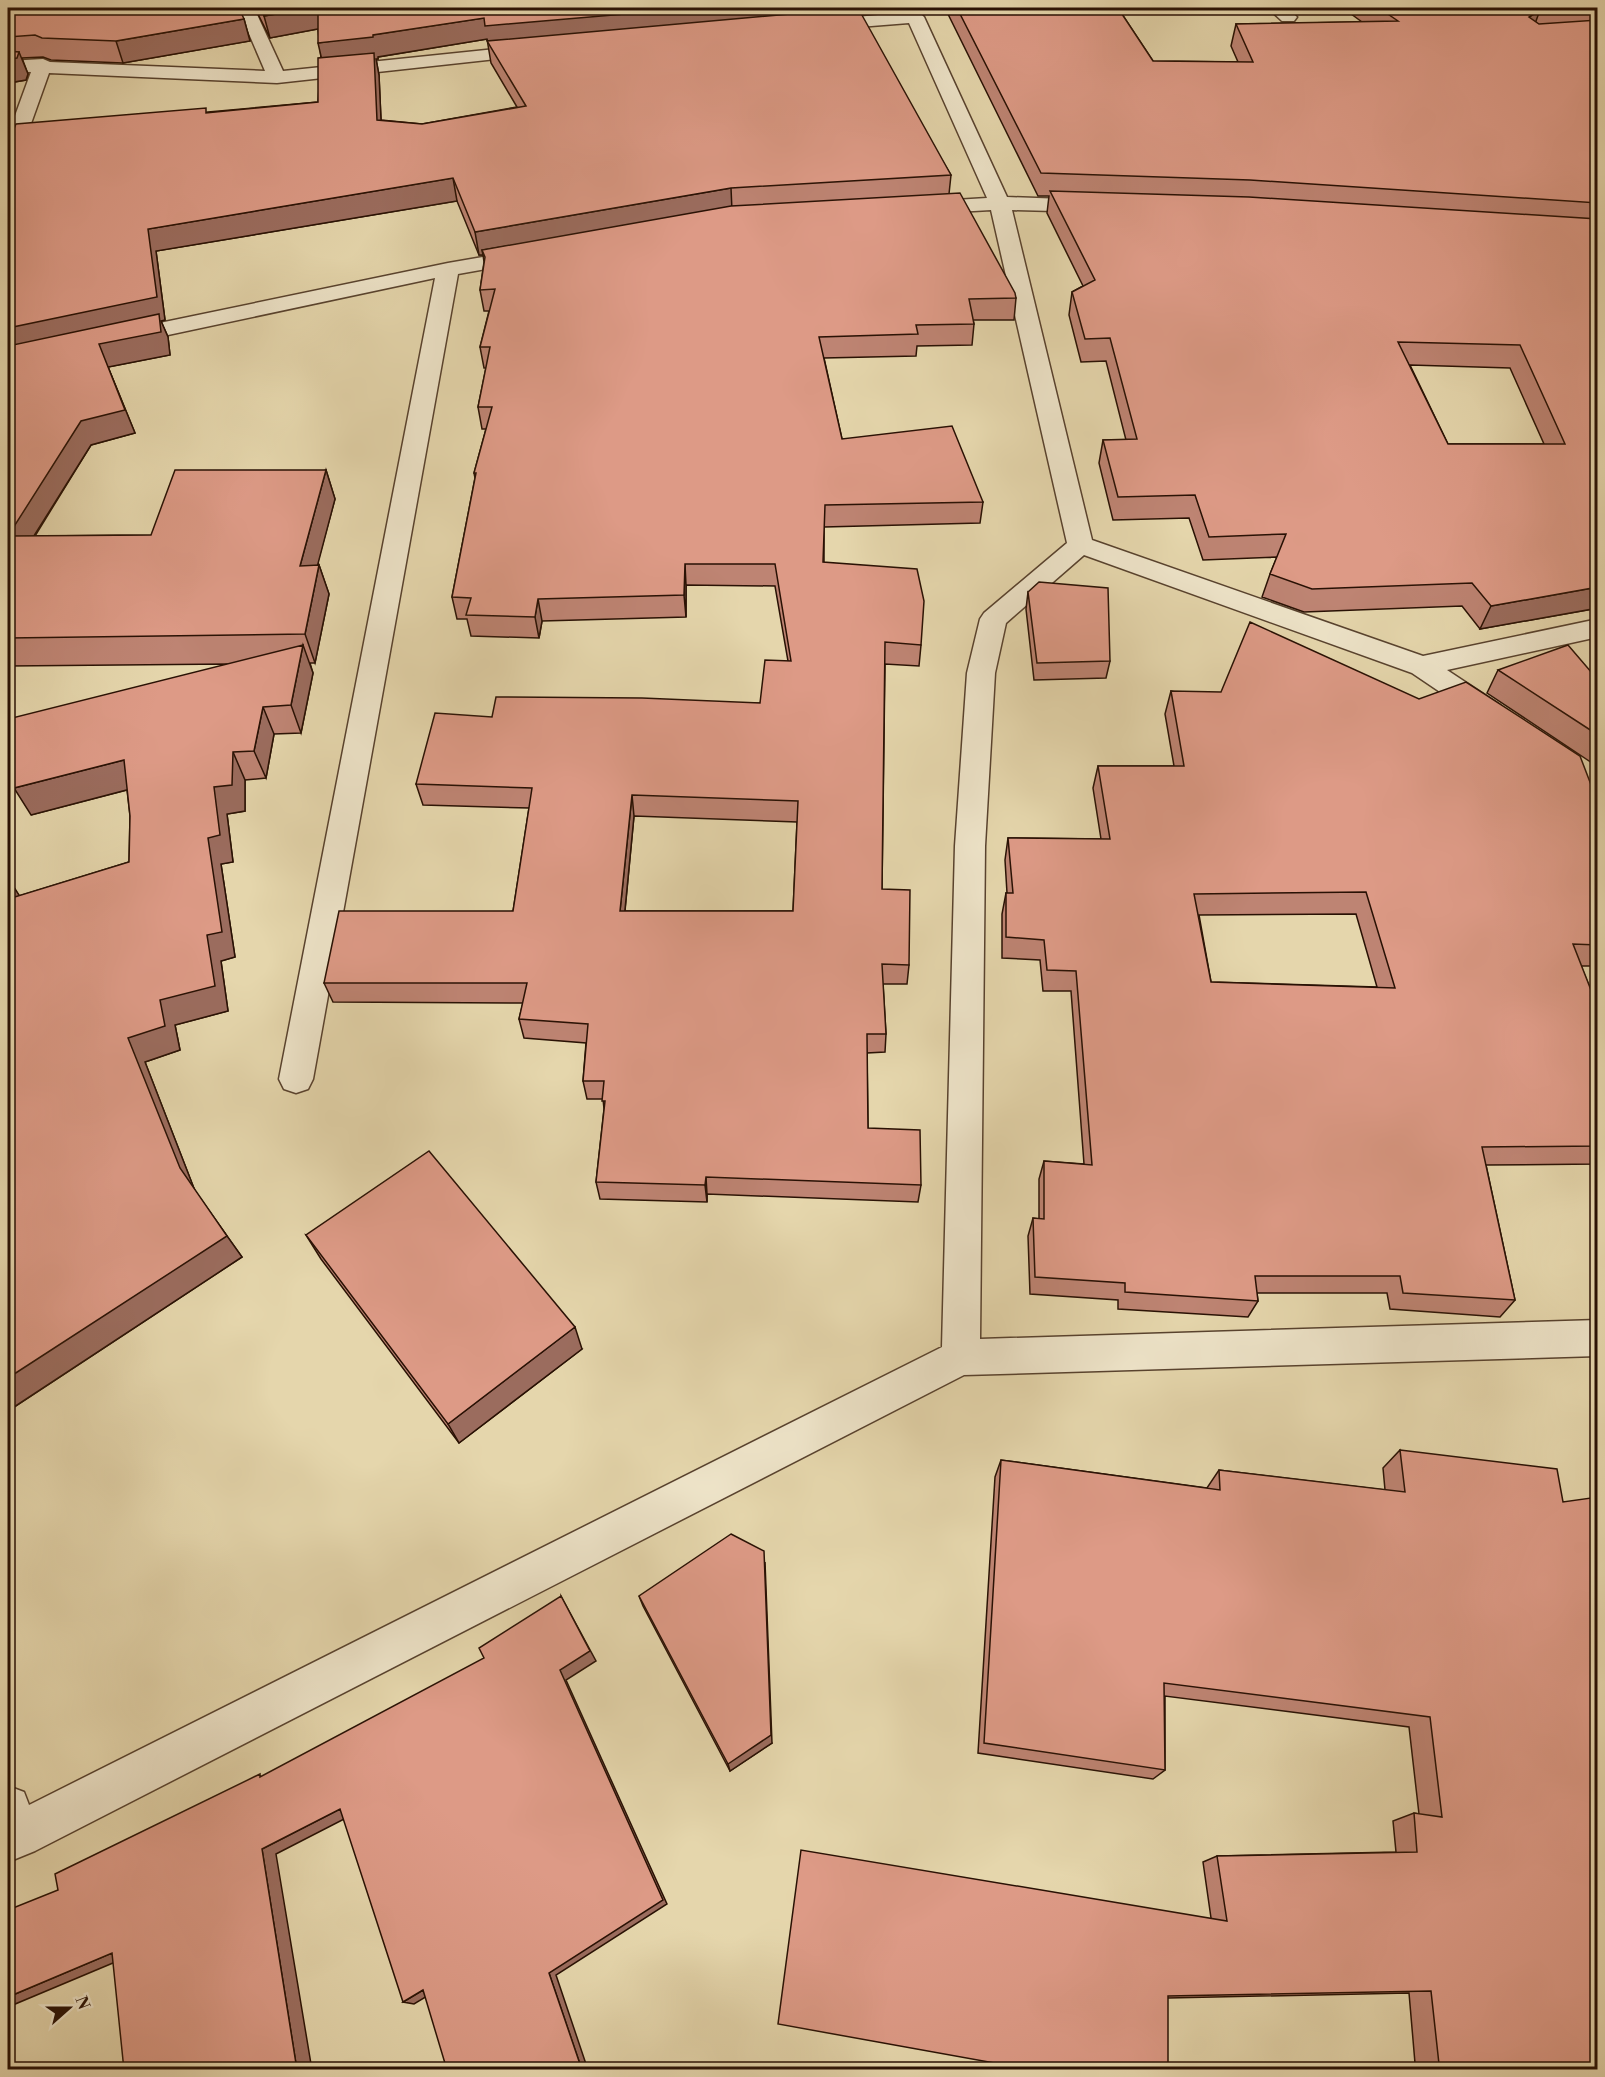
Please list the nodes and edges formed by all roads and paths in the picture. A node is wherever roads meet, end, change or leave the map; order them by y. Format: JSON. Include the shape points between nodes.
{"nodes":[{"id":1,"x":246,"y":8,"type":"edge"},
{"id":2,"x":911,"y":12,"type":"edge"},
{"id":3,"x":808,"y":26,"type":"edge"},
{"id":4,"x":548,"y":49,"type":"edge"},
{"id":5,"x":43,"y":65,"type":"junction"},
{"id":6,"x":8,"y":66,"type":"edge"},
{"id":7,"x":277,"y":77,"type":"junction"},
{"id":8,"x":8,"y":160,"type":"edge"},
{"id":9,"x":1000,"y":203,"type":"junction"},
{"id":10,"x":1116,"y":207,"type":"edge"},
{"id":11,"x":907,"y":209,"type":"edge"},
{"id":12,"x":550,"y":251,"type":"edge"},
{"id":13,"x":448,"y":268,"type":"junction"},
{"id":14,"x":100,"y":342,"type":"edge"},
{"id":15,"x":1080,"y":545,"type":"junction"},
{"id":16,"x":1598,"y":628,"type":"edge"},
{"id":17,"x":1422,"y":666,"type":"junction"},
{"id":18,"x":1511,"y":725,"type":"edge"},
{"id":19,"x":296,"y":1079,"type":"dead end"},
{"id":20,"x":1598,"y":1338,"type":"edge"},
{"id":21,"x":961,"y":1357,"type":"junction"},
{"id":22,"x":11,"y":1827,"type":"edge"}],
"edges":[{"from":1,"to":7,"type":"street"},
{"from":2,"to":3,"type":"street"},
{"from":2,"to":9,"type":"street"},
{"from":4,"to":7,"type":"street"},
{"from":5,"to":6,"type":"street"},
{"from":5,"to":7,"type":"street"},
{"from":5,"to":8,"type":"street"},
{"from":9,"to":10,"type":"street"},
{"from":9,"to":11,"type":"street"},
{"from":9,"to":15,"type":"street"},
{"from":12,"to":13,"type":"street"},
{"from":13,"to":14,"type":"street"},
{"from":13,"to":19,"type":"street"},
{"from":15,"to":17,"type":"street"},
{"from":15,"to":21,"type":"street","via":[[993,619],[981,673],[970,846]]},
{"from":16,"to":17,"type":"street"},
{"from":17,"to":18,"type":"street"},
{"from":20,"to":21,"type":"street"},
{"from":21,"to":22,"type":"street"}]}
